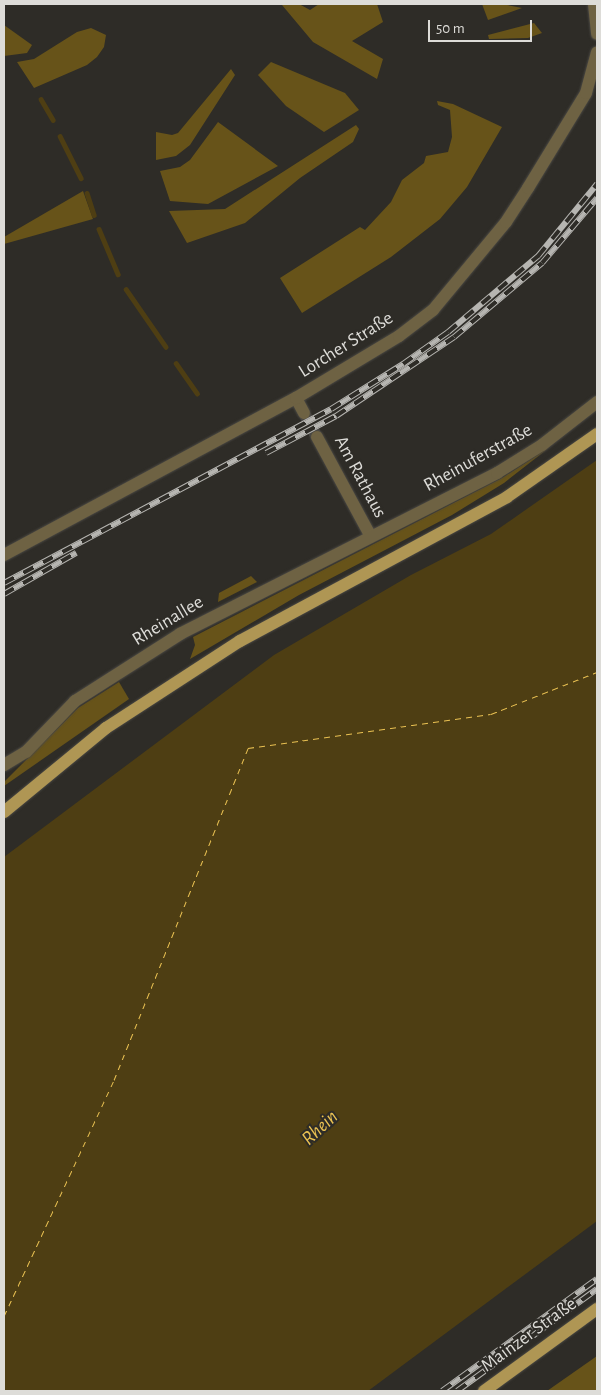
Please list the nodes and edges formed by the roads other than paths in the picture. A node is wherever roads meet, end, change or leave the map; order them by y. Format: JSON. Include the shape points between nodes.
{"nodes":[{"id":1,"x":595,"y":4,"type":"edge"},
{"id":2,"x":597,"y":34,"type":"edge"},
{"id":3,"x":597,"y":52,"type":"edge"},
{"id":4,"x":296,"y":398,"type":"junction"},
{"id":5,"x":597,"y":402,"type":"edge"},
{"id":6,"x":304,"y":413,"type":"tunnel mouth"},
{"id":7,"x":597,"y":434,"type":"edge"},
{"id":8,"x":317,"y":437,"type":"tunnel mouth"},
{"id":9,"x":370,"y":535,"type":"junction"},
{"id":10,"x":4,"y":555,"type":"edge"},
{"id":11,"x":4,"y":765,"type":"edge"},
{"id":12,"x":4,"y":812,"type":"edge"},
{"id":13,"x":597,"y":1309,"type":"edge"},
{"id":14,"x":484,"y":1391,"type":"edge"}],
"edges":[{"from":1,"to":2,"type":"street"},
{"from":3,"to":4,"type":"street","name":"Lorcher Straße","via":[[586,93],[568,125],[506,222],[444,298],[399,336]]},
{"from":4,"to":6,"type":"street"},
{"from":4,"to":10,"type":"street","name":"Lorcher Straße"},
{"from":5,"to":9,"type":"street","name":"Rheinuferstraße","via":[[521,460]]},
{"from":7,"to":12,"type":"main road","via":[[507,497],[240,641],[106,728]]},
{"from":8,"to":9,"type":"street","name":"Am Rathaus"},
{"from":9,"to":11,"type":"street","name":"Rheinallee","via":[[180,634],[75,701],[26,752]]},
{"from":13,"to":14,"type":"main road","name":"Mainzer Straße"}]}
